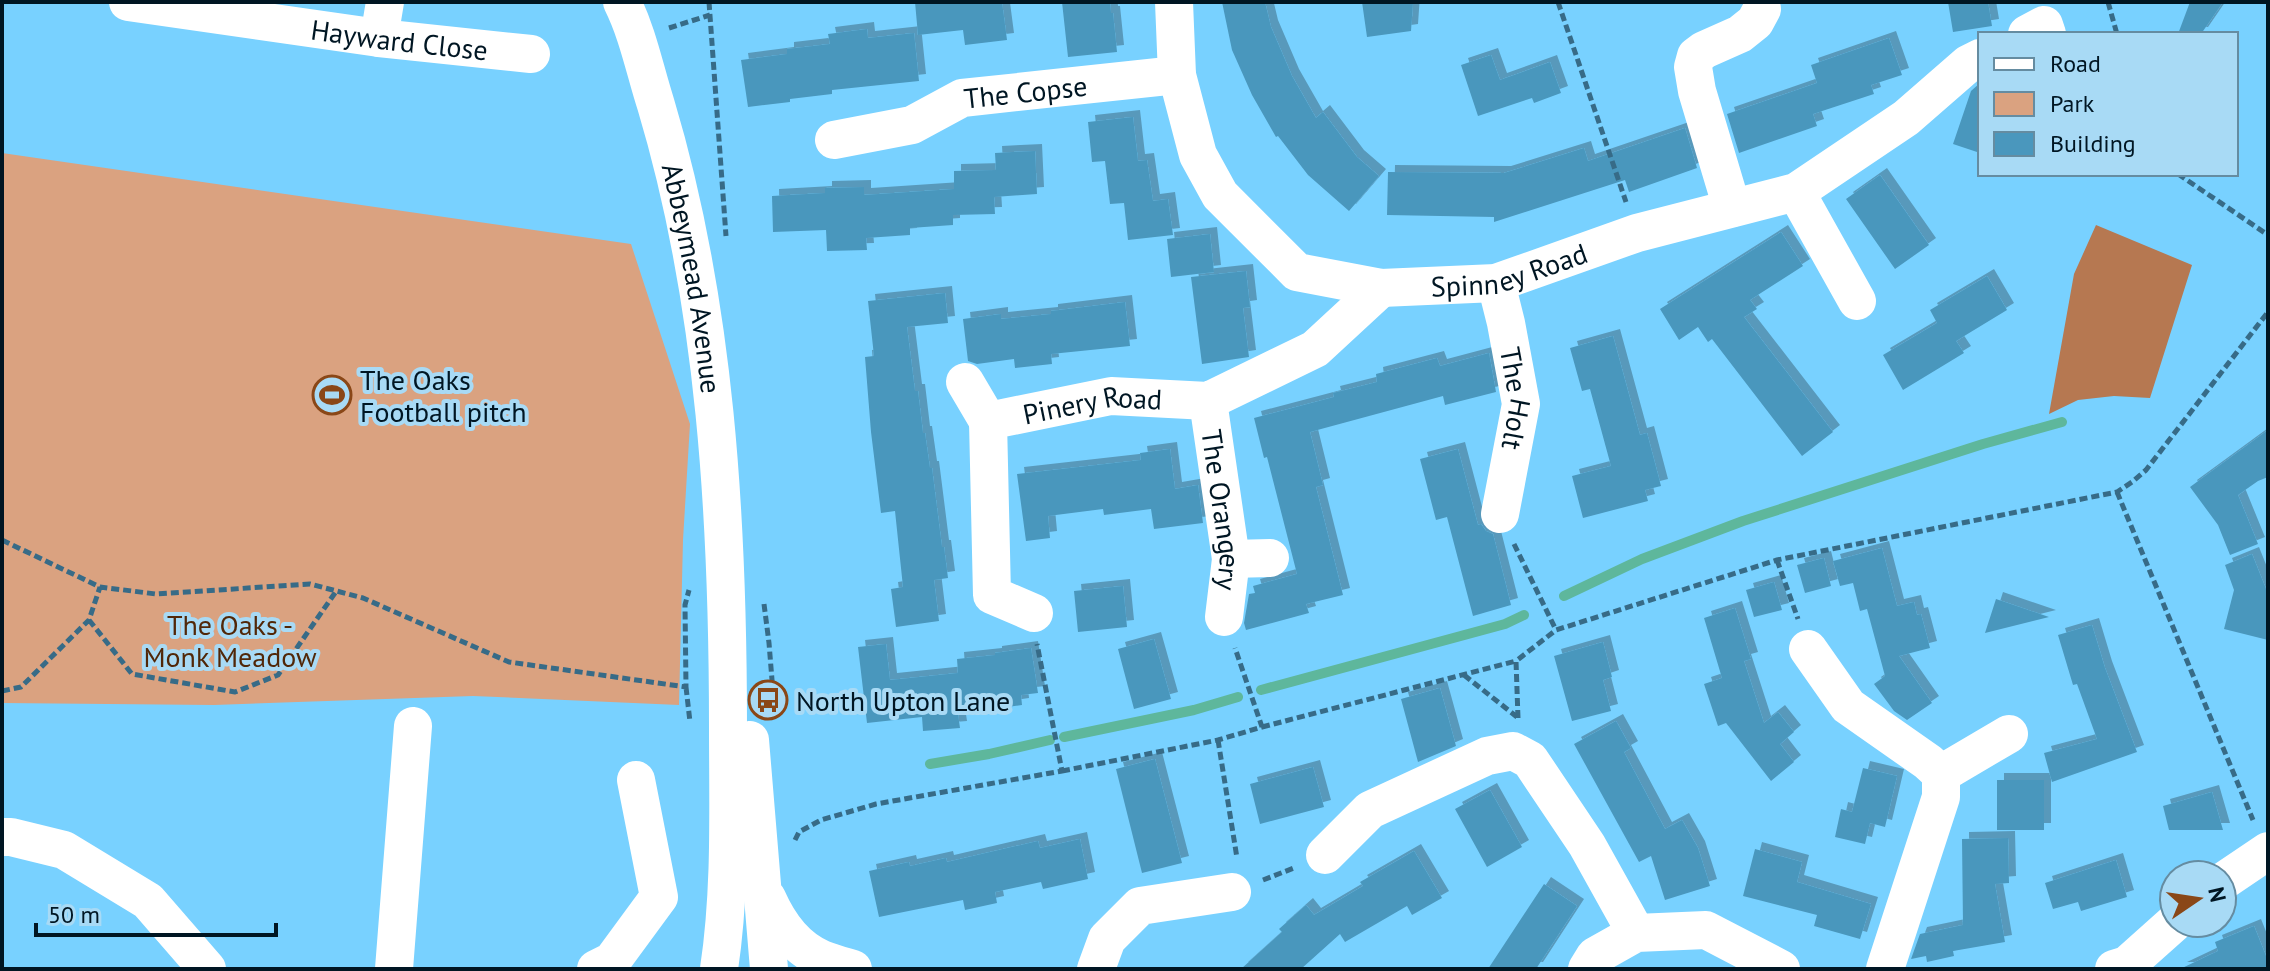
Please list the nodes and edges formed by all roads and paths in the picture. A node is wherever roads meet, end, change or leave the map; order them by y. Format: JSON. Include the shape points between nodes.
{"nodes":[{"id":1,"x":128,"y":2,"type":"edge"},
{"id":2,"x":1174,"y":2,"type":"edge"},
{"id":3,"x":1558,"y":2,"type":"edge"},
{"id":4,"x":2108,"y":2,"type":"edge"},
{"id":5,"x":625,"y":6,"type":"edge"},
{"id":6,"x":1762,"y":9,"type":"dead end"},
{"id":7,"x":382,"y":20,"type":"edge"},
{"id":8,"x":2031,"y":32,"type":"edge"},
{"id":9,"x":2046,"y":32,"type":"edge"},
{"id":10,"x":2116,"y":32,"type":"edge"},
{"id":11,"x":531,"y":54,"type":"dead end"},
{"id":12,"x":1978,"y":59,"type":"edge"},
{"id":13,"x":1177,"y":75,"type":"junction"},
{"id":14,"x":834,"y":140,"type":"dead end"},
{"id":15,"x":2181,"y":176,"type":"edge"},
{"id":16,"x":1796,"y":192,"type":"junction"},
{"id":17,"x":1732,"y":208,"type":"junction"},
{"id":18,"x":1637,"y":233,"type":"junction"},
{"id":19,"x":2268,"y":235,"type":"edge"},
{"id":20,"x":1496,"y":283,"type":"junction"},
{"id":21,"x":1381,"y":288,"type":"junction"},
{"id":22,"x":1856,"y":303,"type":"dead end"},
{"id":23,"x":2268,"y":312,"type":"edge"},
{"id":24,"x":965,"y":382,"type":"dead end"},
{"id":25,"x":1208,"y":401,"type":"junction"},
{"id":26,"x":988,"y":421,"type":"junction"},
{"id":27,"x":2117,"y":492,"type":"junction"},
{"id":28,"x":1500,"y":514,"type":"joint"},
{"id":29,"x":2,"y":540,"type":"edge"},
{"id":30,"x":1270,"y":558,"type":"dead end"},
{"id":31,"x":1231,"y":559,"type":"junction"},
{"id":32,"x":1777,"y":560,"type":"junction"},
{"id":33,"x":691,"y":579,"type":"dead end"},
{"id":34,"x":100,"y":587,"type":"junction"},
{"id":35,"x":337,"y":590,"type":"junction"},
{"id":36,"x":1224,"y":617,"type":"joint"},
{"id":37,"x":89,"y":620,"type":"junction"},
{"id":38,"x":1034,"y":622,"type":"joint"},
{"id":39,"x":1556,"y":630,"type":"junction"},
{"id":40,"x":1808,"y":649,"type":"joint"},
{"id":41,"x":1516,"y":661,"type":"junction"},
{"id":42,"x":1464,"y":675,"type":"junction"},
{"id":43,"x":2,"y":691,"type":"edge"},
{"id":44,"x":413,"y":726,"type":"dead end"},
{"id":45,"x":1262,"y":727,"type":"junction"},
{"id":46,"x":2009,"y":734,"type":"dead end"},
{"id":47,"x":1516,"y":735,"type":"junction"},
{"id":48,"x":1218,"y":740,"type":"junction"},
{"id":49,"x":1062,"y":771,"type":"junction"},
{"id":50,"x":1941,"y":774,"type":"junction"},
{"id":51,"x":636,"y":780,"type":"dead end"},
{"id":52,"x":2,"y":837,"type":"edge"},
{"id":53,"x":794,"y":846,"type":"dead end"},
{"id":54,"x":2267,"y":851,"type":"edge"},
{"id":55,"x":1325,"y":855,"type":"joint"},
{"id":56,"x":743,"y":871,"type":"junction"},
{"id":57,"x":2238,"y":871,"type":"edge"},
{"id":58,"x":1231,"y":894,"type":"junction"},
{"id":59,"x":1636,"y":933,"type":"junction"},
{"id":60,"x":2158,"y":937,"type":"edge"},
{"id":61,"x":606,"y":966,"type":"edge"},
{"id":62,"x":845,"y":966,"type":"edge"},
{"id":63,"x":2124,"y":968,"type":"edge"},
{"id":64,"x":207,"y":969,"type":"edge"},
{"id":65,"x":394,"y":969,"type":"edge"},
{"id":66,"x":719,"y":969,"type":"edge"},
{"id":67,"x":760,"y":969,"type":"edge"},
{"id":68,"x":769,"y":969,"type":"edge"},
{"id":69,"x":790,"y":969,"type":"edge"},
{"id":70,"x":1096,"y":969,"type":"edge"},
{"id":71,"x":1587,"y":969,"type":"edge"},
{"id":72,"x":1781,"y":969,"type":"edge"},
{"id":73,"x":1885,"y":969,"type":"edge"}],
"edges":[{"from":1,"to":7,"type":"street","name":"Hayward Close"},
{"from":2,"to":13,"type":"street","name":"Spinney Road"},
{"from":3,"to":18,"type":"path"},
{"from":4,"to":10,"type":"path"},
{"from":5,"to":56,"type":"street","name":"Abbeymead Avenue","via":[[675,175],[705,335],[726,551],[728,666]]},
{"from":6,"to":17,"type":"street","via":[[1740,34],[1696,56],[1693,67]]},
{"from":7,"to":11,"type":"street","name":"Hayward Close"},
{"from":8,"to":9,"type":"street","via":[[2044,25]]},
{"from":12,"to":16,"type":"street","name":"Spinney Road","via":[[1906,118]]},
{"from":13,"to":14,"type":"street","name":"The Copse","via":[[960,82],[912,125]]},
{"from":13,"to":21,"type":"street","name":"Spinney Road","via":[[1198,155],[1220,195],[1297,272]]},
{"from":15,"to":19,"type":"path"},
{"from":16,"to":17,"type":"street","name":"Spinney Road"},
{"from":16,"to":22,"type":"street"},
{"from":17,"to":18,"type":"street","name":"Spinney Road"},
{"from":18,"to":20,"type":"street","name":"Spinney Road"},
{"from":20,"to":21,"type":"street","name":"Spinney Road"},
{"from":20,"to":28,"type":"street","name":"The Holt","via":[[1521,404]]},
{"from":21,"to":25,"type":"street","name":"Pinery Road","via":[[1315,349]]},
{"from":23,"to":27,"type":"path","via":[[2146,470]]},
{"from":24,"to":26,"type":"street"},
{"from":25,"to":26,"type":"street","name":"Pinery Road","via":[[1111,396]]},
{"from":25,"to":31,"type":"street","name":"The Orangery"},
{"from":26,"to":38,"type":"street","name":"Pinery Road","via":[[978,603]]},
{"from":27,"to":32,"type":"path"},
{"from":27,"to":54,"type":"path"},
{"from":28,"to":39,"type":"path"},
{"from":29,"to":34,"type":"path"},
{"from":30,"to":31,"type":"street"},
{"from":31,"to":36,"type":"street","name":"The Orangery"},
{"from":32,"to":39,"type":"path"},
{"from":32,"to":40,"type":"path"},
{"from":33,"to":35,"type":"path","via":[[685,605],[686,687],[509,662]]},
{"from":34,"to":35,"type":"path","via":[[156,594],[310,584]]},
{"from":34,"to":37,"type":"path"},
{"from":35,"to":37,"type":"path","via":[[278,675],[235,692],[132,674]]},
{"from":36,"to":45,"type":"path"},
{"from":37,"to":43,"type":"path","via":[[21,687]]},
{"from":38,"to":49,"type":"path"},
{"from":39,"to":41,"type":"path"},
{"from":40,"to":50,"type":"street","via":[[1848,706]]},
{"from":41,"to":42,"type":"path"},
{"from":41,"to":47,"type":"path"},
{"from":42,"to":45,"type":"path"},
{"from":42,"to":47,"type":"path"},
{"from":44,"to":65,"type":"street"},
{"from":45,"to":48,"type":"path"},
{"from":46,"to":50,"type":"street"},
{"from":47,"to":55,"type":"street","via":[[1487,756],[1362,800]]},
{"from":47,"to":59,"type":"street"},
{"from":48,"to":49,"type":"path"},
{"from":48,"to":58,"type":"path"},
{"from":49,"to":53,"type":"path","via":[[876,804],[808,826]]},
{"from":50,"to":73,"type":"street","via":[[1941,797]]},
{"from":51,"to":61,"type":"street","via":[[659,897]]},
{"from":52,"to":64,"type":"street","via":[[64,850],[148,901]]},
{"from":54,"to":57,"type":"street"},
{"from":55,"to":58,"type":"path"},
{"from":56,"to":62,"type":"street","name":"Abbeymead Avenue","via":[[805,950]]},
{"from":56,"to":66,"type":"street","name":"Abbeymead Avenue"},
{"from":56,"to":67,"type":"street","name":"Abbeymead Avenue","via":[[729,901],[736,928]]},
{"from":56,"to":68,"type":"street","name":"Abbeymead Avenue"},
{"from":58,"to":70,"type":"street","via":[[1140,906],[1107,939]]},
{"from":59,"to":71,"type":"street","via":[[1595,956]]},
{"from":59,"to":72,"type":"street","via":[[1706,930]]},
{"from":60,"to":63,"type":"street"},
{"from":62,"to":69,"type":"street","name":"Abbeymead Avenue"}]}
